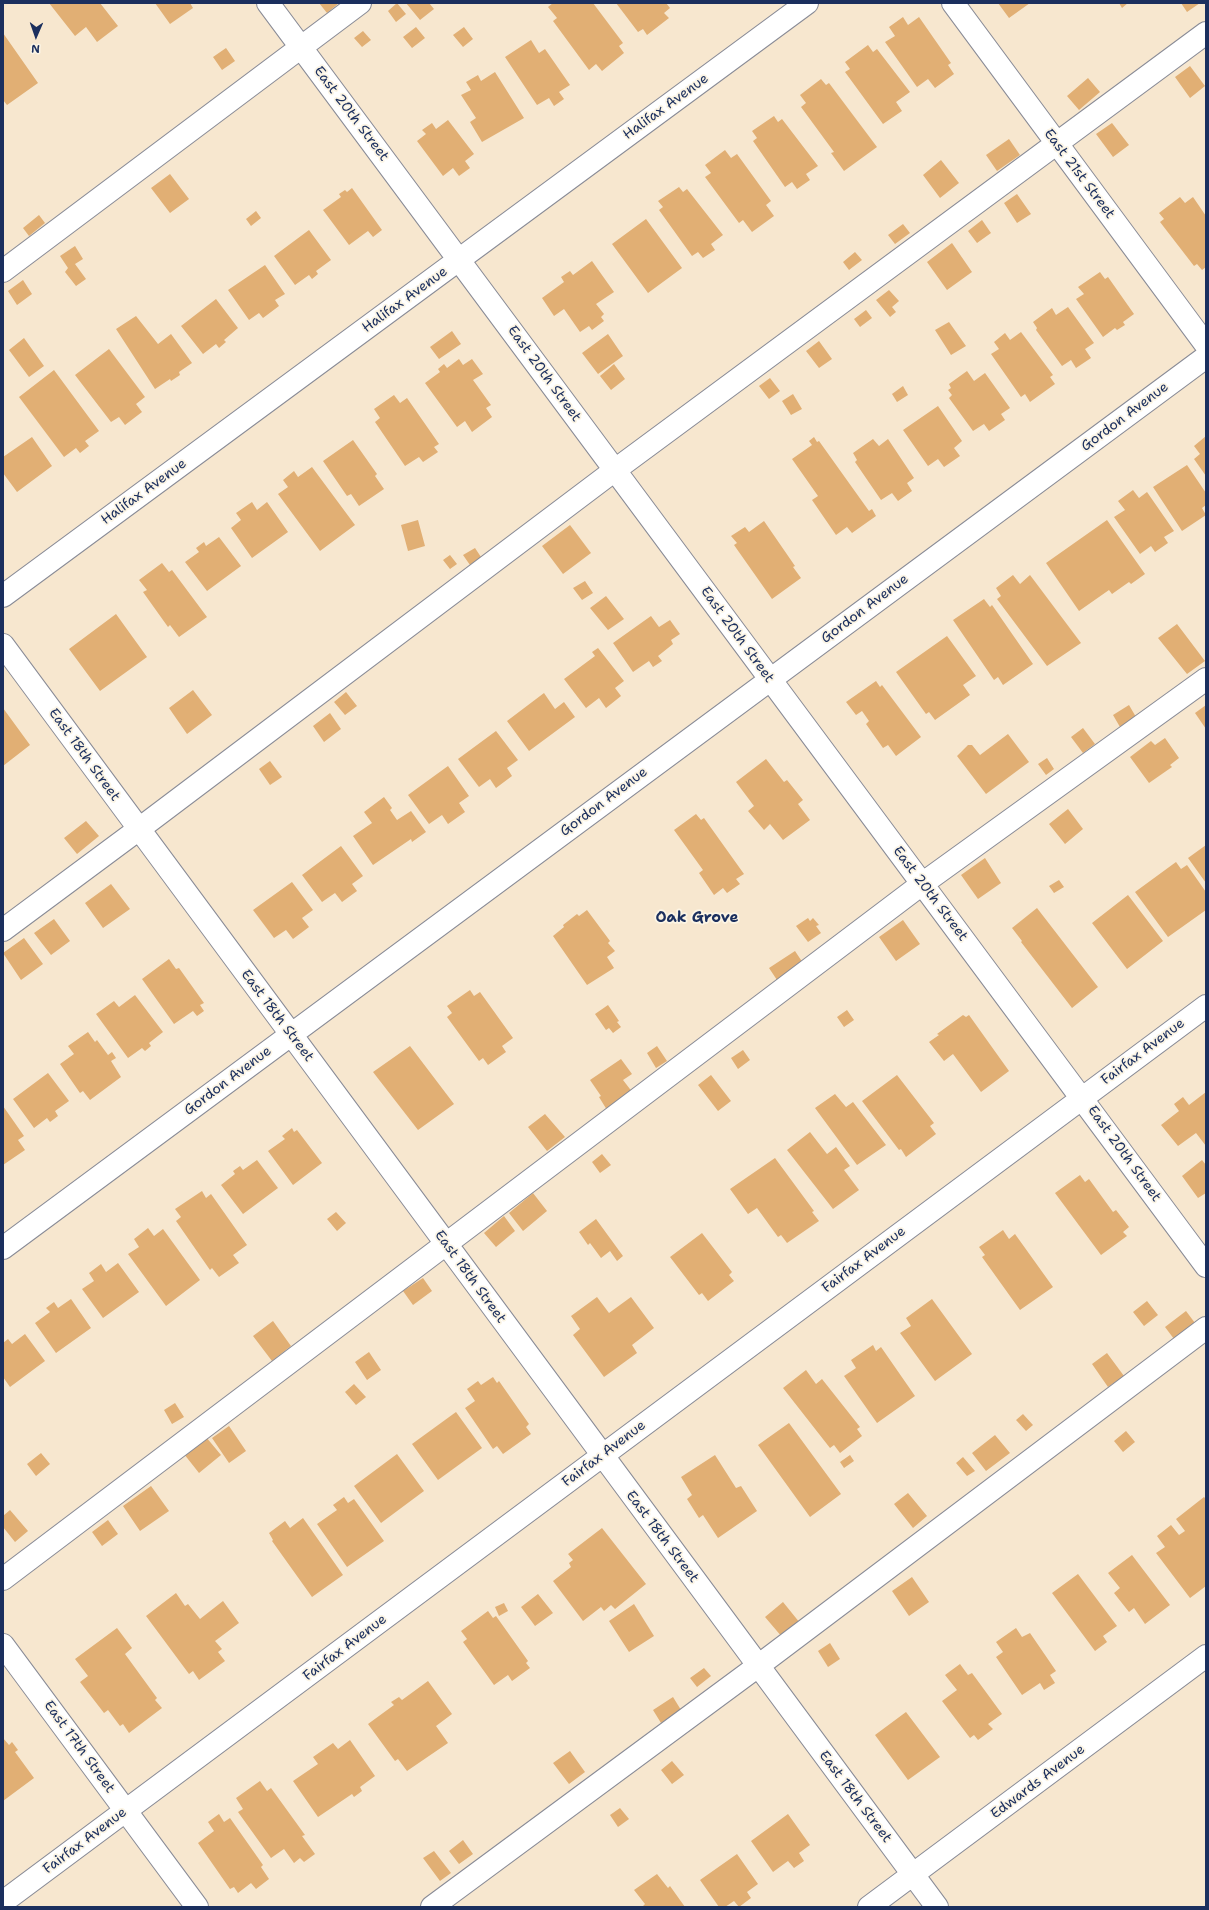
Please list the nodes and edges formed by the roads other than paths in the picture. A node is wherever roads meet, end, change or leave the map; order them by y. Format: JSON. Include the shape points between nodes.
{"nodes":[{"id":1,"x":268,"y":3,"type":"edge"},
{"id":2,"x":360,"y":3,"type":"edge"},
{"id":3,"x":807,"y":3,"type":"edge"},
{"id":4,"x":952,"y":3,"type":"edge"},
{"id":5,"x":1206,"y":33,"type":"edge"},
{"id":6,"x":301,"y":47,"type":"junction"},
{"id":7,"x":1056,"y":143,"type":"junction"},
{"id":8,"x":460,"y":260,"type":"junction"},
{"id":9,"x":3,"y":271,"type":"edge"},
{"id":10,"x":1206,"y":345,"type":"edge"},
{"id":11,"x":1206,"y":357,"type":"edge"},
{"id":12,"x":615,"y":470,"type":"junction"},
{"id":13,"x":3,"y":596,"type":"edge"},
{"id":14,"x":3,"y":645,"type":"edge"},
{"id":15,"x":1206,"y":679,"type":"edge"},
{"id":16,"x":770,"y":680,"type":"junction"},
{"id":17,"x":139,"y":829,"type":"junction"},
{"id":18,"x":922,"y":884,"type":"junction"},
{"id":19,"x":3,"y":930,"type":"edge"},
{"id":20,"x":1206,"y":1006,"type":"edge"},
{"id":21,"x":291,"y":1034,"type":"junction"},
{"id":22,"x":1082,"y":1098,"type":"junction"},
{"id":23,"x":446,"y":1245,"type":"junction"},
{"id":24,"x":3,"y":1248,"type":"edge"},
{"id":25,"x":1206,"y":1266,"type":"edge"},
{"id":26,"x":1206,"y":1328,"type":"edge"},
{"id":27,"x":602,"y":1456,"type":"junction"},
{"id":28,"x":3,"y":1579,"type":"edge"},
{"id":29,"x":3,"y":1645,"type":"edge"},
{"id":30,"x":1206,"y":1656,"type":"edge"},
{"id":31,"x":758,"y":1666,"type":"junction"},
{"id":32,"x":126,"y":1811,"type":"junction"},
{"id":33,"x":913,"y":1875,"type":"junction"},
{"id":34,"x":3,"y":1902,"type":"edge"},
{"id":35,"x":197,"y":1907,"type":"edge"},
{"id":36,"x":432,"y":1907,"type":"edge"},
{"id":37,"x":869,"y":1907,"type":"edge"},
{"id":38,"x":937,"y":1907,"type":"edge"}],
"edges":[{"from":1,"to":6,"type":"street","name":"East 20th Street"},
{"from":2,"to":6,"type":"street"},
{"from":3,"to":8,"type":"street","name":"Halifax Avenue"},
{"from":4,"to":7,"type":"street","name":"East 21st Street"},
{"from":5,"to":7,"type":"street"},
{"from":6,"to":8,"type":"street","name":"East 20th Street"},
{"from":6,"to":9,"type":"street"},
{"from":7,"to":10,"type":"street","name":"East 21st Street"},
{"from":7,"to":12,"type":"street"},
{"from":8,"to":12,"type":"street","name":"East 20th Street"},
{"from":8,"to":13,"type":"street","name":"Halifax Avenue"},
{"from":11,"to":16,"type":"street","name":"Gordon Avenue"},
{"from":12,"to":16,"type":"street","name":"East 20th Street"},
{"from":12,"to":17,"type":"street"},
{"from":14,"to":17,"type":"street","name":"East 18th Street"},
{"from":15,"to":18,"type":"street"},
{"from":16,"to":18,"type":"street","name":"East 20th Street"},
{"from":16,"to":21,"type":"street","name":"Gordon Avenue"},
{"from":17,"to":19,"type":"street"},
{"from":17,"to":21,"type":"street","name":"East 18th Street"},
{"from":18,"to":22,"type":"street","name":"East 20th Street"},
{"from":18,"to":23,"type":"street"},
{"from":20,"to":22,"type":"street","name":"Fairfax Avenue"},
{"from":21,"to":23,"type":"street","name":"East 18th Street"},
{"from":21,"to":24,"type":"street","name":"Gordon Avenue"},
{"from":22,"to":25,"type":"street","name":"East 20th Street"},
{"from":22,"to":27,"type":"street","name":"Fairfax Avenue"},
{"from":23,"to":27,"type":"street","name":"East 18th Street"},
{"from":23,"to":28,"type":"street"},
{"from":26,"to":31,"type":"street"},
{"from":27,"to":31,"type":"street","name":"East 18th Street"},
{"from":27,"to":32,"type":"street","name":"Fairfax Avenue"},
{"from":29,"to":32,"type":"street","name":"East 17th Street"},
{"from":30,"to":33,"type":"street","name":"Edwards Avenue"},
{"from":31,"to":33,"type":"street","name":"East 18th Street"},
{"from":31,"to":36,"type":"street"},
{"from":32,"to":34,"type":"street","name":"Fairfax Avenue"},
{"from":32,"to":35,"type":"street","name":"East 17th Street"},
{"from":33,"to":37,"type":"street","name":"Edwards Avenue"},
{"from":33,"to":38,"type":"street","name":"East 18th Street"}]}
